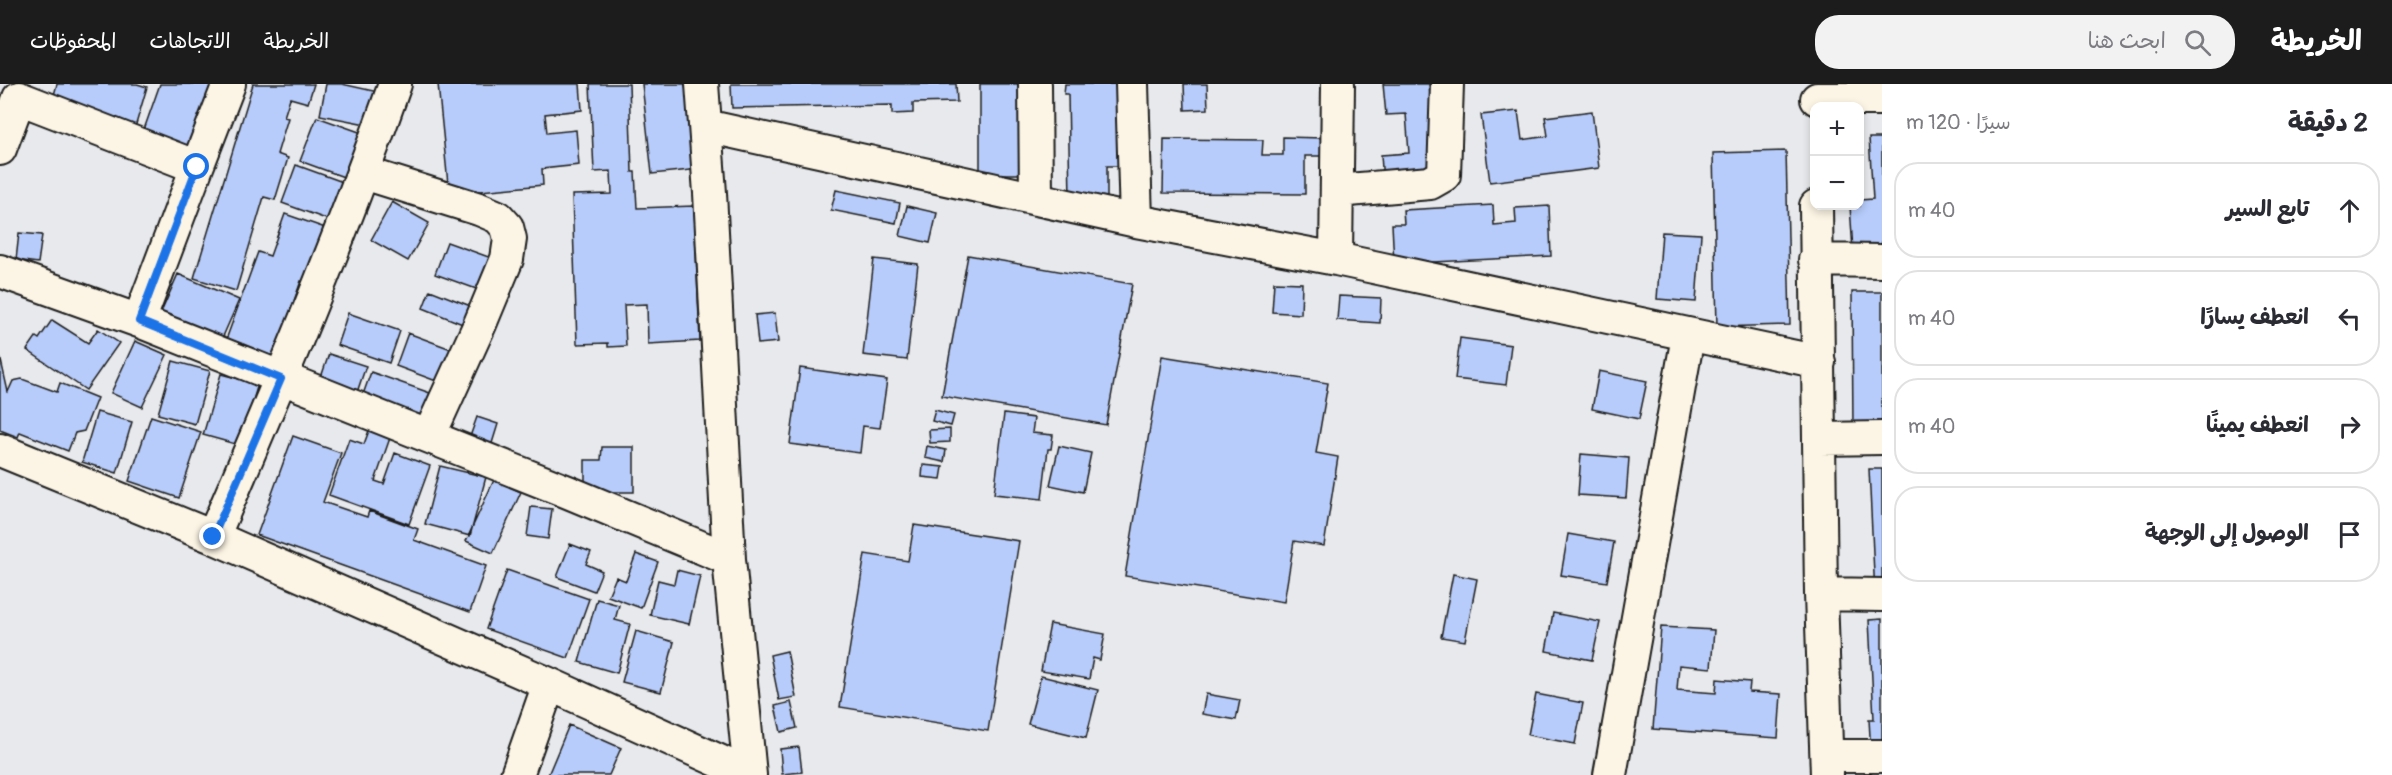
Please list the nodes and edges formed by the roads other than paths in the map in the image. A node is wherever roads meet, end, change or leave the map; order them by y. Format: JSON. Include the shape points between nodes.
{"nodes":[{"id":1,"x":229,"y":84,"type":"edge"},
{"id":2,"x":394,"y":84,"type":"edge"},
{"id":3,"x":702,"y":84,"type":"edge"},
{"id":4,"x":1035,"y":84,"type":"edge"},
{"id":5,"x":1132,"y":84,"type":"edge"},
{"id":6,"x":1338,"y":84,"type":"edge"},
{"id":7,"x":1447,"y":84,"type":"edge"},
{"id":8,"x":10,"y":94,"type":"edge"},
{"id":9,"x":1817,"y":97,"type":"edge"},
{"id":10,"x":1882,"y":99,"type":"edge"},
{"id":11,"x":706,"y":126,"type":"junction"},
{"id":12,"x":0,"y":148,"type":"edge"},
{"id":13,"x":197,"y":167,"type":"junction"},
{"id":14,"x":364,"y":173,"type":"junction"},
{"id":15,"x":1337,"y":191,"type":"junction"},
{"id":16,"x":1036,"y":199,"type":"junction"},
{"id":17,"x":1816,"y":210,"type":"edge"},
{"id":18,"x":1136,"y":221,"type":"junction"},
{"id":19,"x":1336,"y":259,"type":"junction"},
{"id":20,"x":1815,"y":260,"type":"junction"},
{"id":21,"x":1882,"y":261,"type":"edge"},
{"id":22,"x":0,"y":271,"type":"edge"},
{"id":23,"x":139,"y":321,"type":"junction"},
{"id":24,"x":1688,"y":336,"type":"junction"},
{"id":25,"x":1819,"y":362,"type":"junction"},
{"id":26,"x":281,"y":379,"type":"junction"},
{"id":27,"x":429,"y":436,"type":"junction"},
{"id":28,"x":1882,"y":438,"type":"edge"},
{"id":29,"x":1820,"y":439,"type":"junction"},
{"id":30,"x":0,"y":450,"type":"edge"},
{"id":31,"x":213,"y":537,"type":"junction"},
{"id":32,"x":729,"y":559,"type":"junction"},
{"id":33,"x":1821,"y":594,"type":"junction"},
{"id":34,"x":1882,"y":594,"type":"edge"},
{"id":35,"x":549,"y":684,"type":"junction"},
{"id":36,"x":1882,"y":756,"type":"edge"},
{"id":37,"x":1827,"y":766,"type":"edge"},
{"id":38,"x":517,"y":775,"type":"edge"},
{"id":39,"x":750,"y":775,"type":"edge"},
{"id":40,"x":1610,"y":775,"type":"edge"}],
"edges":[{"from":1,"to":13,"type":"street"},
{"from":2,"to":14,"type":"street"},
{"from":3,"to":11,"type":"street"},
{"from":4,"to":16,"type":"street"},
{"from":5,"to":18,"type":"street"},
{"from":6,"to":15,"type":"street"},
{"from":7,"to":15,"type":"street","via":[[1444,175],[1430,183]]},
{"from":8,"to":12,"type":"street"},
{"from":8,"to":13,"type":"street"},
{"from":9,"to":10,"type":"street"},
{"from":11,"to":16,"type":"street"},
{"from":11,"to":32,"type":"street"},
{"from":13,"to":23,"type":"street"},
{"from":14,"to":26,"type":"street"},
{"from":14,"to":27,"type":"street","via":[[479,209],[498,217],[507,226],[507,259]]},
{"from":15,"to":19,"type":"street"},
{"from":16,"to":18,"type":"street"},
{"from":17,"to":20,"type":"street"},
{"from":18,"to":19,"type":"street"},
{"from":19,"to":24,"type":"street"},
{"from":20,"to":21,"type":"street"},
{"from":20,"to":25,"type":"street"},
{"from":22,"to":23,"type":"street"},
{"from":23,"to":26,"type":"street"},
{"from":24,"to":25,"type":"street"},
{"from":24,"to":40,"type":"street"},
{"from":25,"to":29,"type":"street"},
{"from":26,"to":27,"type":"street"},
{"from":26,"to":31,"type":"street"},
{"from":27,"to":32,"type":"street"},
{"from":28,"to":29,"type":"street"},
{"from":29,"to":33,"type":"street"},
{"from":30,"to":31,"type":"street"},
{"from":31,"to":35,"type":"street"},
{"from":32,"to":39,"type":"street"},
{"from":33,"to":34,"type":"street"},
{"from":33,"to":37,"type":"street"},
{"from":35,"to":38,"type":"street"},
{"from":35,"to":39,"type":"street"},
{"from":36,"to":37,"type":"street"}]}
